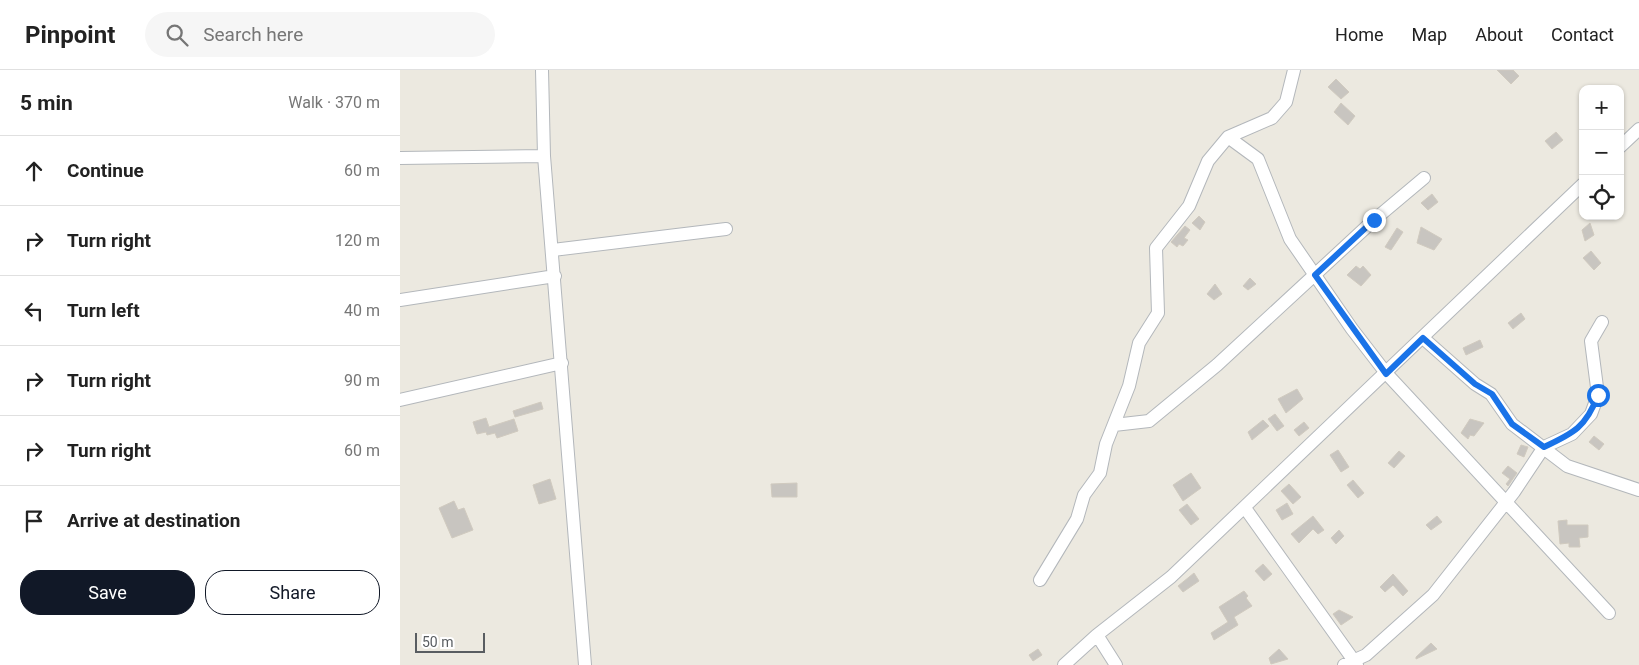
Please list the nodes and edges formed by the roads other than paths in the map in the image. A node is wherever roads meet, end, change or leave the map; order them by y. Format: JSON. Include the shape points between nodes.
{"nodes":[{"id":1,"x":542,"y":70,"type":"edge"},
{"id":2,"x":1294,"y":70,"type":"edge"},
{"id":3,"x":1639,"y":129,"type":"edge"},
{"id":4,"x":1228,"y":137,"type":"junction"},
{"id":5,"x":1624,"y":143,"type":"edge"},
{"id":6,"x":544,"y":156,"type":"junction"},
{"id":7,"x":400,"y":158,"type":"edge"},
{"id":8,"x":1424,"y":178,"type":"dead end"},
{"id":9,"x":1579,"y":188,"type":"edge"},
{"id":10,"x":726,"y":229,"type":"dead end"},
{"id":11,"x":553,"y":250,"type":"junction"},
{"id":12,"x":1315,"y":275,"type":"junction"},
{"id":13,"x":555,"y":276,"type":"junction"},
{"id":14,"x":400,"y":300,"type":"edge"},
{"id":15,"x":1602,"y":322,"type":"dead end"},
{"id":16,"x":1423,"y":338,"type":"junction"},
{"id":17,"x":562,"y":363,"type":"junction"},
{"id":18,"x":1386,"y":374,"type":"junction"},
{"id":19,"x":400,"y":400,"type":"edge"},
{"id":20,"x":1114,"y":424,"type":"junction"},
{"id":21,"x":1544,"y":447,"type":"junction"},
{"id":22,"x":1639,"y":490,"type":"edge"},
{"id":23,"x":1507,"y":501,"type":"junction"},
{"id":24,"x":1245,"y":508,"type":"junction"},
{"id":25,"x":1040,"y":580,"type":"dead end"},
{"id":26,"x":1609,"y":613,"type":"dead end"},
{"id":27,"x":1097,"y":635,"type":"junction"},
{"id":28,"x":1351,"y":663,"type":"edge"},
{"id":29,"x":585,"y":665,"type":"edge"},
{"id":30,"x":1064,"y":665,"type":"edge"},
{"id":31,"x":1116,"y":665,"type":"edge"}],
"edges":[{"from":1,"to":6,"type":"street"},
{"from":2,"to":4,"type":"street","via":[[1286,102],[1272,118]]},
{"from":3,"to":5,"type":"street"},
{"from":4,"to":12,"type":"street","via":[[1258,159],[1290,239]]},
{"from":4,"to":20,"type":"street","via":[[1208,161],[1188,206],[1156,248],[1158,313],[1139,343],[1129,386]]},
{"from":6,"to":7,"type":"street"},
{"from":6,"to":11,"type":"street"},
{"from":8,"to":12,"type":"street"},
{"from":9,"to":16,"type":"street"},
{"from":10,"to":11,"type":"street"},
{"from":11,"to":13,"type":"street"},
{"from":12,"to":18,"type":"street"},
{"from":12,"to":20,"type":"street","via":[[1149,421]]},
{"from":13,"to":14,"type":"street"},
{"from":13,"to":17,"type":"street"},
{"from":15,"to":21,"type":"street","via":[[1591,341],[1598,395],[1591,414],[1572,434]]},
{"from":16,"to":18,"type":"street"},
{"from":16,"to":21,"type":"street","via":[[1475,384],[1492,394],[1512,424]]},
{"from":17,"to":19,"type":"street"},
{"from":17,"to":29,"type":"street"},
{"from":18,"to":23,"type":"street"},
{"from":18,"to":24,"type":"street"},
{"from":20,"to":25,"type":"street","via":[[1100,473],[1084,495],[1077,519]]},
{"from":21,"to":22,"type":"street","via":[[1567,466]]},
{"from":21,"to":23,"type":"street"},
{"from":23,"to":26,"type":"street"},
{"from":23,"to":28,"type":"street","via":[[1433,595],[1366,655]]},
{"from":24,"to":27,"type":"street","via":[[1171,577]]},
{"from":24,"to":28,"type":"street"},
{"from":27,"to":30,"type":"street"},
{"from":27,"to":31,"type":"street"}]}
